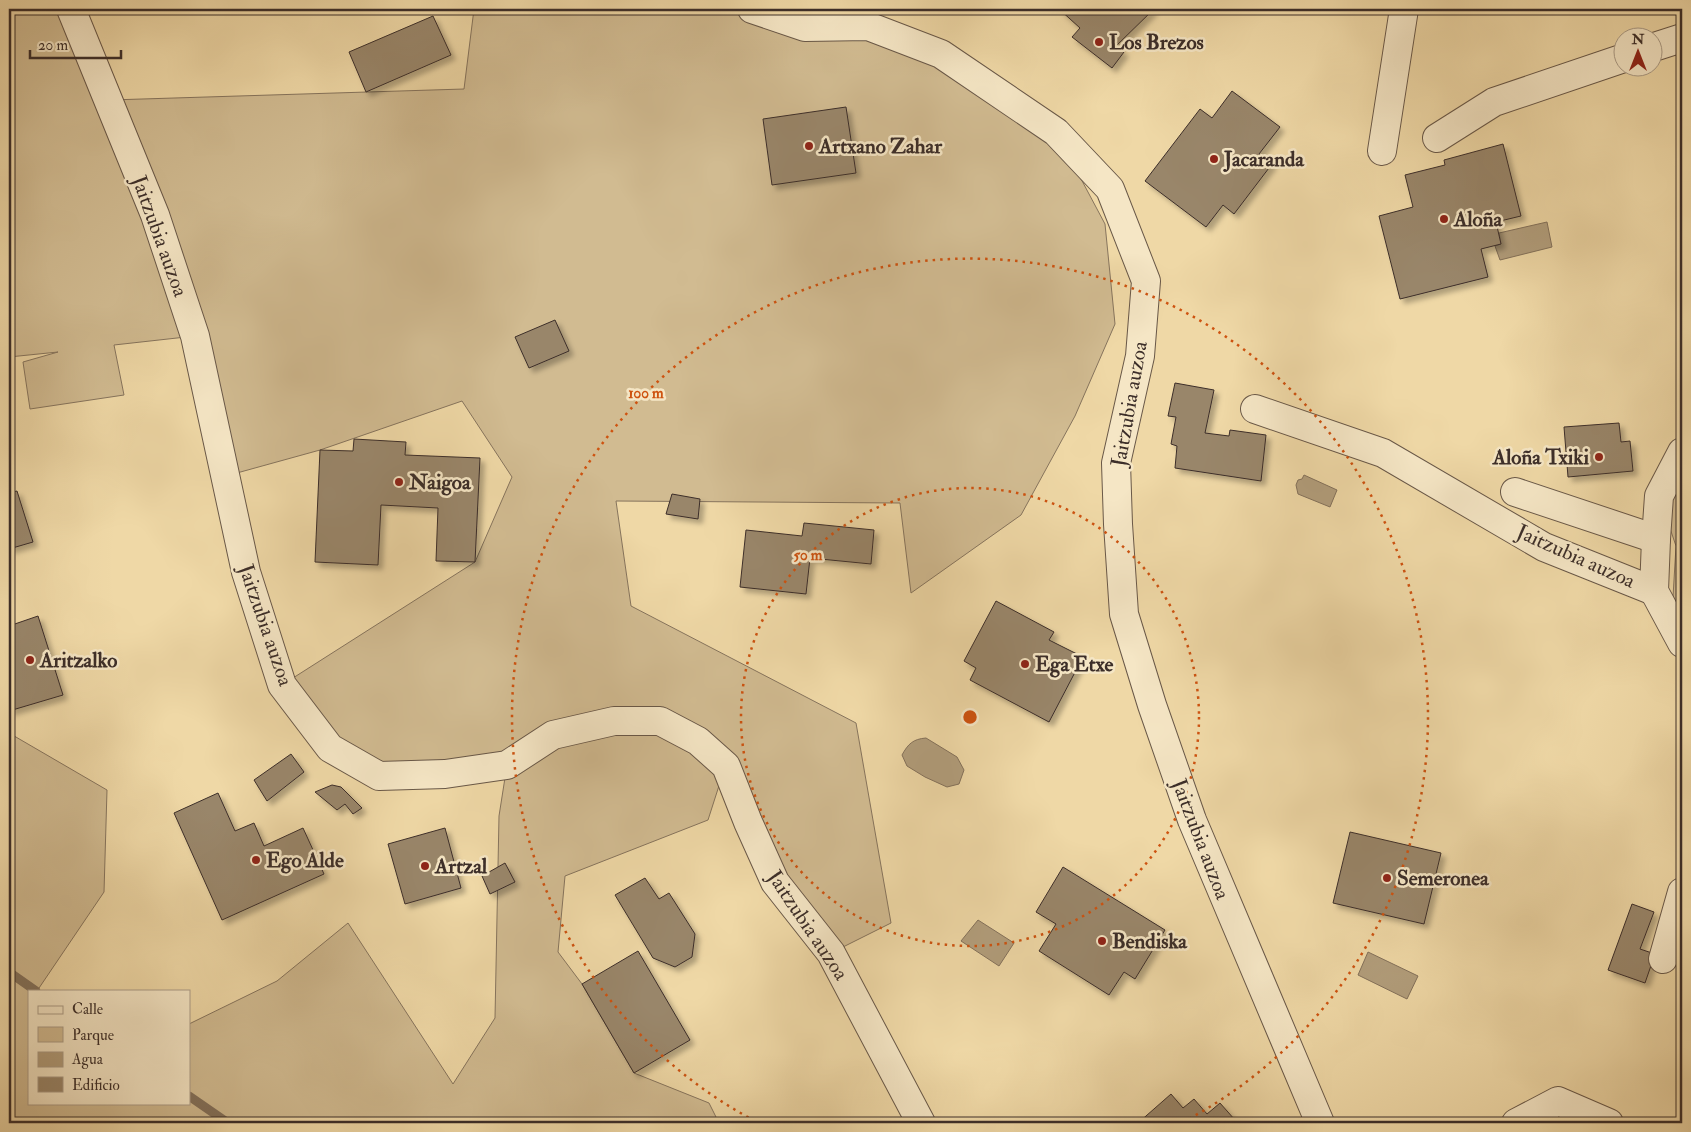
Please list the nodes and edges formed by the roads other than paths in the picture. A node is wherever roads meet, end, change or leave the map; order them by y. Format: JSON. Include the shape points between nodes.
{"nodes":[{"id":1,"x":71,"y":9,"type":"edge"},
{"id":2,"x":752,"y":9,"type":"edge"},
{"id":3,"x":1404,"y":9,"type":"edge"},
{"id":4,"x":870,"y":17,"type":"edge"},
{"id":5,"x":1682,"y":38,"type":"edge"},
{"id":6,"x":1664,"y":44,"type":"edge"},
{"id":7,"x":1614,"y":61,"type":"edge"},
{"id":8,"x":1438,"y":138,"type":"dead end"},
{"id":9,"x":1382,"y":151,"type":"dead end"},
{"id":10,"x":1255,"y":409,"type":"dead end"},
{"id":11,"x":1682,"y":452,"type":"edge"},
{"id":12,"x":1515,"y":492,"type":"dead end"},
{"id":13,"x":1656,"y":539,"type":"junction"},
{"id":14,"x":1654,"y":591,"type":"junction"},
{"id":15,"x":1682,"y":643,"type":"edge"},
{"id":16,"x":1682,"y":892,"type":"edge"},
{"id":17,"x":1664,"y":959,"type":"dead end"},
{"id":18,"x":921,"y":1123,"type":"edge"},
{"id":19,"x":1320,"y":1123,"type":"edge"},
{"id":20,"x":1516,"y":1123,"type":"edge"},
{"id":21,"x":1609,"y":1123,"type":"edge"}],
"edges":[{"from":1,"to":18,"type":"street","name":"Jaitzubia auzoa","via":[[155,215],[195,336],[246,572],[282,685],[330,748],[380,776],[445,774],[507,765],[553,735],[614,721],[660,721],[698,741],[726,766],[775,882],[832,953]]},
{"from":2,"to":4,"type":"street","name":"Jaitzubia auzoa","via":[[806,26]]},
{"from":3,"to":9,"type":"street"},
{"from":4,"to":19,"type":"street","name":"Jaitzubia auzoa","via":[[941,54],[1056,132],[1110,189],[1146,281],[1140,356],[1116,463],[1124,614],[1192,820]]},
{"from":5,"to":6,"type":"street"},
{"from":7,"to":8,"type":"street","via":[[1494,102]]},
{"from":10,"to":14,"type":"street","name":"Jaitzubia auzoa","via":[[1383,453],[1544,547]]},
{"from":11,"to":13,"type":"street","name":"Jaitzubia auzoa","via":[[1659,496]]},
{"from":12,"to":13,"type":"street"},
{"from":13,"to":14,"type":"street","name":"Jaitzubia auzoa"},
{"from":14,"to":15,"type":"street","name":"Jaitzubia auzoa"},
{"from":16,"to":17,"type":"street"},
{"from":20,"to":21,"type":"street","via":[[1558,1101]]}]}
